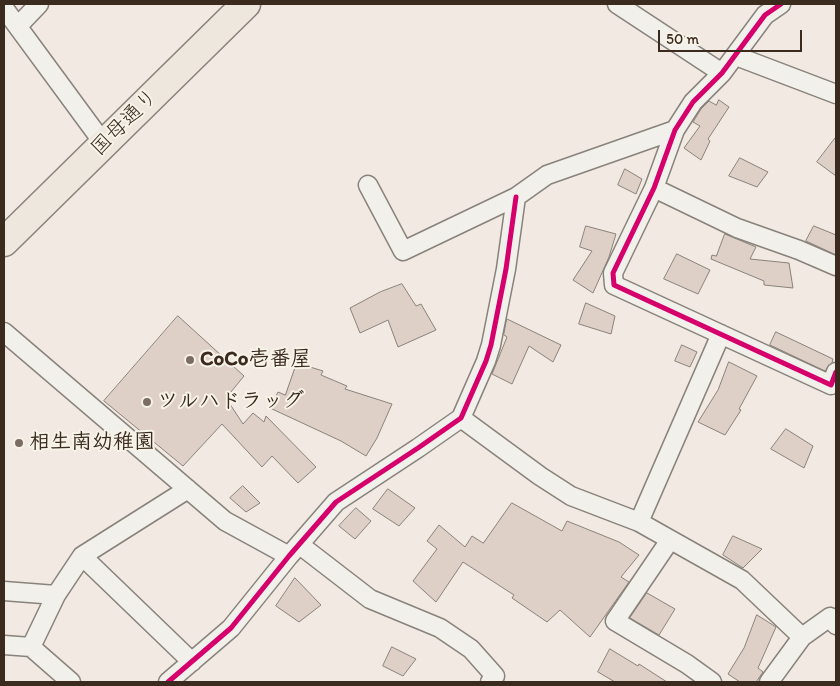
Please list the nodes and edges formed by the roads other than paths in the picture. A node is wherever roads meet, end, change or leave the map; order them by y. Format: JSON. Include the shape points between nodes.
{"nodes":[{"id":1,"x":39,"y":4,"type":"edge"},
{"id":2,"x":246,"y":4,"type":"edge"},
{"id":3,"x":617,"y":4,"type":"edge"},
{"id":4,"x":781,"y":4,"type":"edge"},
{"id":5,"x":4,"y":8,"type":"edge"},
{"id":6,"x":18,"y":26,"type":"junction"},
{"id":7,"x":736,"y":56,"type":"junction"},
{"id":8,"x":722,"y":73,"type":"junction"},
{"id":9,"x":836,"y":94,"type":"edge"},
{"id":10,"x":674,"y":130,"type":"junction"},
{"id":11,"x":104,"y":144,"type":"junction"},
{"id":12,"x":368,"y":185,"type":"dead end"},
{"id":13,"x":654,"y":188,"type":"junction"},
{"id":14,"x":516,"y":197,"type":"junction"},
{"id":15,"x":4,"y":242,"type":"edge"},
{"id":16,"x":836,"y":266,"type":"edge"},
{"id":17,"x":4,"y":332,"type":"edge"},
{"id":18,"x":721,"y":334,"type":"junction"},
{"id":19,"x":836,"y":372,"type":"edge"},
{"id":20,"x":461,"y":418,"type":"junction"},
{"id":21,"x":188,"y":489,"type":"junction"},
{"id":22,"x":639,"y":522,"type":"junction"},
{"id":23,"x":670,"y":540,"type":"junction"},
{"id":24,"x":295,"y":550,"type":"junction"},
{"id":25,"x":82,"y":556,"type":"junction"},
{"id":26,"x":4,"y":591,"type":"edge"},
{"id":27,"x":56,"y":595,"type":"junction"},
{"id":28,"x":834,"y":617,"type":"edge"},
{"id":29,"x":802,"y":637,"type":"junction"},
{"id":30,"x":4,"y":645,"type":"edge"},
{"id":31,"x":31,"y":647,"type":"junction"},
{"id":32,"x":192,"y":662,"type":"junction"},
{"id":33,"x":495,"y":680,"type":"edge"},
{"id":34,"x":71,"y":682,"type":"edge"},
{"id":35,"x":168,"y":682,"type":"edge"},
{"id":36,"x":712,"y":682,"type":"edge"},
{"id":37,"x":769,"y":682,"type":"edge"}],
"edges":[{"from":1,"to":6,"type":"street"},
{"from":2,"to":11,"type":"main road","name":"国母通り"},
{"from":3,"to":8,"type":"street"},
{"from":4,"to":7,"type":"street","via":[[766,15]]},
{"from":5,"to":6,"type":"street"},
{"from":6,"to":11,"type":"street"},
{"from":7,"to":8,"type":"street"},
{"from":7,"to":9,"type":"street"},
{"from":8,"to":10,"type":"street","via":[[693,102]]},
{"from":10,"to":13,"type":"street"},
{"from":10,"to":14,"type":"street","via":[[547,175]]},
{"from":11,"to":15,"type":"main road","name":"国母通り"},
{"from":12,"to":14,"type":"street","via":[[403,250]]},
{"from":13,"to":16,"type":"street","via":[[737,228]]},
{"from":13,"to":18,"type":"street","via":[[613,273],[614,285]]},
{"from":14,"to":20,"type":"street","via":[[491,345]]},
{"from":17,"to":21,"type":"street"},
{"from":18,"to":19,"type":"street","via":[[831,385]]},
{"from":18,"to":22,"type":"street"},
{"from":20,"to":22,"type":"street","via":[[571,496]]},
{"from":20,"to":24,"type":"street","via":[[336,502]]},
{"from":21,"to":24,"type":"street","via":[[225,521]]},
{"from":21,"to":25,"type":"street"},
{"from":22,"to":23,"type":"street"},
{"from":23,"to":29,"type":"street","via":[[742,580]]},
{"from":23,"to":36,"type":"street","via":[[615,621]]},
{"from":24,"to":32,"type":"street","via":[[231,628]]},
{"from":24,"to":33,"type":"street","via":[[370,599],[440,628],[471,650]]},
{"from":25,"to":27,"type":"street"},
{"from":25,"to":32,"type":"street"},
{"from":26,"to":27,"type":"street"},
{"from":27,"to":31,"type":"street"},
{"from":28,"to":29,"type":"street"},
{"from":29,"to":37,"type":"street"},
{"from":30,"to":31,"type":"street"},
{"from":31,"to":34,"type":"street"},
{"from":32,"to":35,"type":"street"}]}
